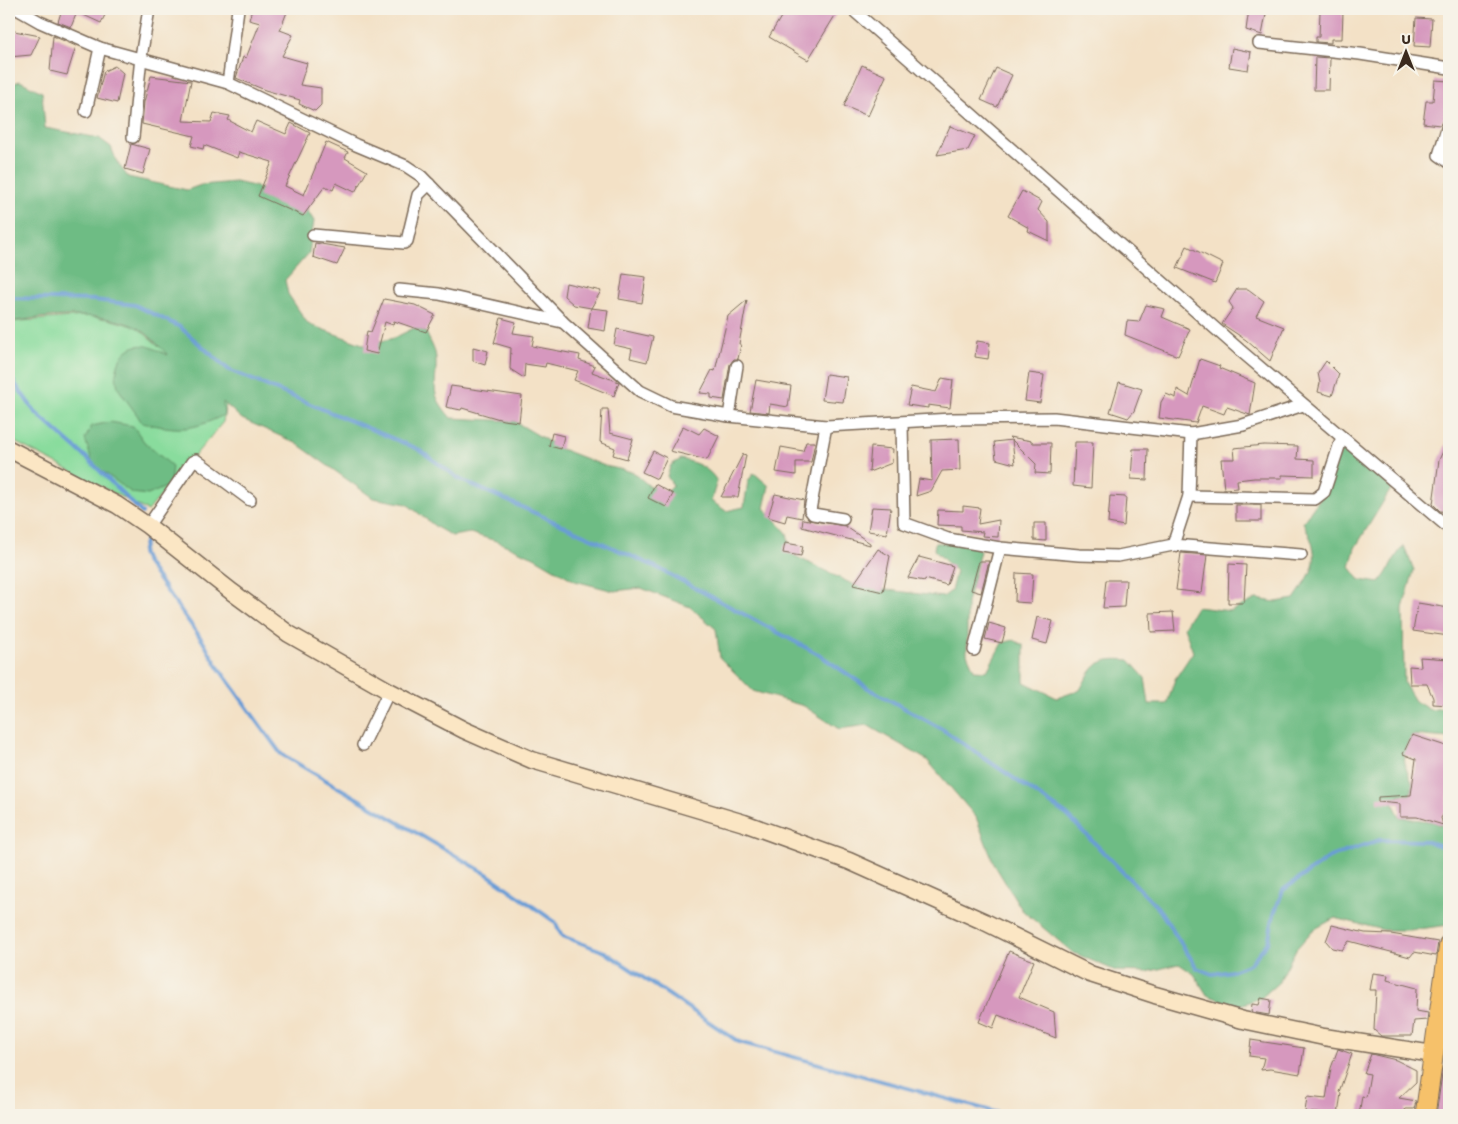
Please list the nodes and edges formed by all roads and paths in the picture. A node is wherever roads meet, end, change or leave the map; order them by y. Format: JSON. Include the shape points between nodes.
{"nodes":[{"id":1,"x":17,"y":9,"type":"edge"},
{"id":2,"x":148,"y":9,"type":"edge"},
{"id":3,"x":238,"y":9,"type":"edge"},
{"id":4,"x":852,"y":9,"type":"edge"},
{"id":5,"x":1259,"y":43,"type":"dead end"},
{"id":6,"x":100,"y":48,"type":"junction"},
{"id":7,"x":140,"y":58,"type":"junction"},
{"id":8,"x":1449,"y":68,"type":"edge"},
{"id":9,"x":228,"y":83,"type":"junction"},
{"id":10,"x":86,"y":111,"type":"dead end"},
{"id":11,"x":1449,"y":122,"type":"edge"},
{"id":12,"x":132,"y":137,"type":"dead end"},
{"id":13,"x":1449,"y":162,"type":"edge"},
{"id":14,"x":429,"y":184,"type":"junction"},
{"id":15,"x":313,"y":235,"type":"dead end"},
{"id":16,"x":399,"y":290,"type":"dead end"},
{"id":17,"x":564,"y":323,"type":"junction"},
{"id":18,"x":737,"y":366,"type":"dead end"},
{"id":19,"x":1303,"y":405,"type":"junction"},
{"id":20,"x":729,"y":416,"type":"junction"},
{"id":21,"x":902,"y":423,"type":"junction"},
{"id":22,"x":826,"y":426,"type":"junction"},
{"id":23,"x":1192,"y":434,"type":"junction"},
{"id":24,"x":1342,"y":437,"type":"junction"},
{"id":25,"x":9,"y":449,"type":"edge"},
{"id":26,"x":1188,"y":496,"type":"junction"},
{"id":27,"x":250,"y":500,"type":"dead end"},
{"id":28,"x":843,"y":519,"type":"dead end"},
{"id":29,"x":148,"y":526,"type":"junction"},
{"id":30,"x":1449,"y":528,"type":"edge"},
{"id":31,"x":1173,"y":545,"type":"junction"},
{"id":32,"x":1000,"y":548,"type":"junction"},
{"id":33,"x":1301,"y":556,"type":"dead end"},
{"id":34,"x":974,"y":650,"type":"dead end"},
{"id":35,"x":389,"y":691,"type":"junction"},
{"id":36,"x":363,"y":745,"type":"dead end"},
{"id":37,"x":1449,"y":944,"type":"edge"},
{"id":38,"x":1443,"y":1022,"type":"edge"},
{"id":39,"x":1433,"y":1054,"type":"junction"},
{"id":40,"x":1424,"y":1115,"type":"edge"}],
"edges":[{"from":1,"to":6,"type":"street"},
{"from":2,"to":7,"type":"street"},
{"from":3,"to":9,"type":"street"},
{"from":4,"to":19,"type":"street"},
{"from":5,"to":8,"type":"street"},
{"from":6,"to":7,"type":"street"},
{"from":6,"to":10,"type":"street"},
{"from":7,"to":9,"type":"street"},
{"from":7,"to":12,"type":"street"},
{"from":9,"to":14,"type":"street","via":[[406,166]]},
{"from":11,"to":13,"type":"street","via":[[1440,155]]},
{"from":14,"to":15,"type":"street","via":[[418,195],[404,243]]},
{"from":14,"to":17,"type":"street"},
{"from":16,"to":17,"type":"street","via":[[448,296]]},
{"from":17,"to":20,"type":"street","via":[[640,391],[671,406]]},
{"from":18,"to":20,"type":"street"},
{"from":19,"to":23,"type":"street","via":[[1243,425]]},
{"from":19,"to":24,"type":"street"},
{"from":20,"to":22,"type":"street"},
{"from":21,"to":22,"type":"street"},
{"from":21,"to":23,"type":"street","via":[[1054,418]]},
{"from":21,"to":32,"type":"street","via":[[904,523],[948,538]]},
{"from":22,"to":28,"type":"street","via":[[810,510],[813,514]]},
{"from":23,"to":26,"type":"street"},
{"from":24,"to":26,"type":"street","via":[[1324,492],[1315,499]]},
{"from":24,"to":30,"type":"street"},
{"from":25,"to":29,"type":"street","via":[[116,505]]},
{"from":26,"to":31,"type":"street"},
{"from":27,"to":29,"type":"street","via":[[196,460]]},
{"from":29,"to":35,"type":"street","via":[[289,634]]},
{"from":31,"to":32,"type":"street","via":[[1118,556]]},
{"from":31,"to":33,"type":"street"},
{"from":32,"to":34,"type":"street"},
{"from":35,"to":36,"type":"street"},
{"from":35,"to":39,"type":"street","via":[[464,730],[532,760],[744,823],[849,862],[985,922],[1090,974],[1242,1020]]},
{"from":37,"to":38,"type":"main road"},
{"from":38,"to":39,"type":"main road"},
{"from":39,"to":40,"type":"main road"}]}
